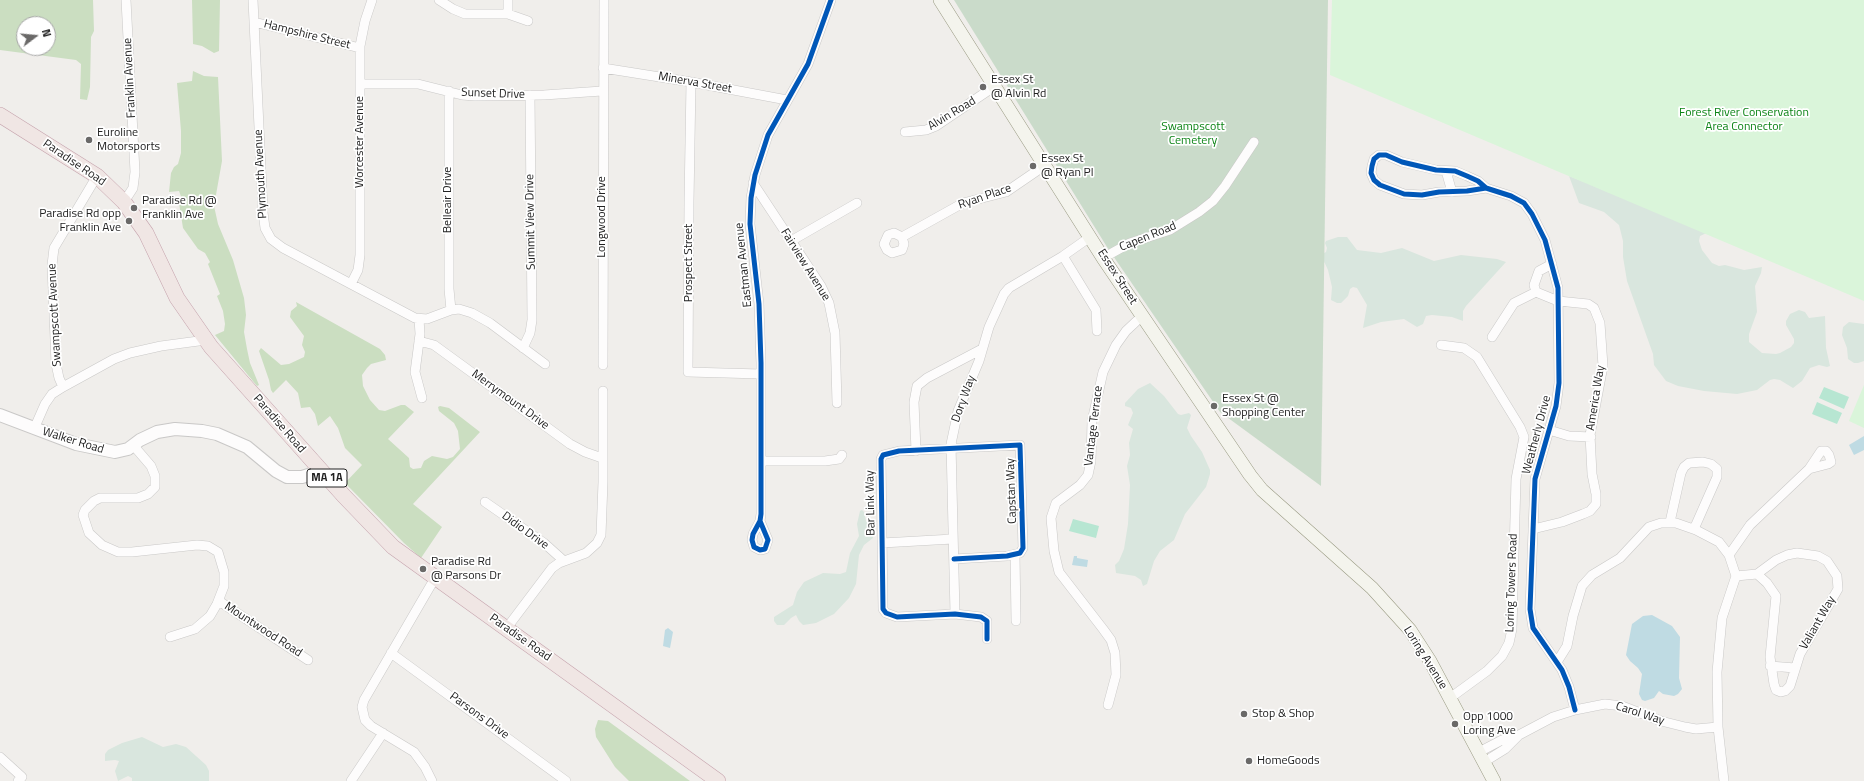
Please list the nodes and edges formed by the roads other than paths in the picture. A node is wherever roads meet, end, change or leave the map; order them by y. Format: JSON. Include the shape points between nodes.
{"nodes":[{"id":1,"x":126,"y":0,"type":"edge"},
{"id":2,"x":253,"y":0,"type":"edge"},
{"id":3,"x":372,"y":0,"type":"edge"},
{"id":4,"x":439,"y":0,"type":"edge"},
{"id":5,"x":508,"y":0,"type":"edge"},
{"id":6,"x":604,"y":0,"type":"edge"},
{"id":7,"x":831,"y":0,"type":"edge"},
{"id":8,"x":940,"y":0,"type":"edge"},
{"id":9,"x":508,"y":14,"type":"junction"},
{"id":10,"x":528,"y":21,"type":"dead end"},
{"id":11,"x":254,"y":22,"type":"junction"},
{"id":12,"x":360,"y":48,"type":"junction"},
{"id":13,"x":602,"y":68,"type":"junction"},
{"id":14,"x":691,"y":82,"type":"junction"},
{"id":15,"x":360,"y":84,"type":"junction"},
{"id":16,"x":995,"y":86,"type":"junction"},
{"id":17,"x":449,"y":91,"type":"junction"},
{"id":18,"x":602,"y":91,"type":"junction"},
{"id":19,"x":530,"y":95,"type":"junction"},
{"id":20,"x":787,"y":100,"type":"junction"},
{"id":21,"x":0,"y":115,"type":"edge"},
{"id":22,"x":905,"y":132,"type":"dead end"},
{"id":23,"x":1254,"y":142,"type":"dead end"},
{"id":24,"x":1044,"y":166,"type":"junction"},
{"id":25,"x":1446,"y":171,"type":"junction"},
{"id":26,"x":97,"y":176,"type":"junction"},
{"id":27,"x":753,"y":183,"type":"junction"},
{"id":28,"x":1486,"y":188,"type":"junction"},
{"id":29,"x":1452,"y":192,"type":"junction"},
{"id":30,"x":124,"y":202,"type":"junction"},
{"id":31,"x":857,"y":204,"type":"dead end"},
{"id":32,"x":902,"y":237,"type":"dead end"},
{"id":33,"x":1090,"y":237,"type":"junction"},
{"id":34,"x":791,"y":242,"type":"junction"},
{"id":35,"x":1063,"y":256,"type":"junction"},
{"id":36,"x":1103,"y":258,"type":"junction"},
{"id":37,"x":1552,"y":264,"type":"junction"},
{"id":38,"x":351,"y":284,"type":"junction"},
{"id":39,"x":1536,"y":292,"type":"junction"},
{"id":40,"x":1558,"y":301,"type":"junction"},
{"id":41,"x":451,"y":310,"type":"junction"},
{"id":42,"x":1142,"y":316,"type":"junction"},
{"id":43,"x":419,"y":319,"type":"junction"},
{"id":44,"x":1097,"y":331,"type":"dead end"},
{"id":45,"x":1492,"y":337,"type":"dead end"},
{"id":46,"x":206,"y":340,"type":"junction"},
{"id":47,"x":419,"y":341,"type":"junction"},
{"id":48,"x":1441,"y":345,"type":"dead end"},
{"id":49,"x":523,"y":348,"type":"junction"},
{"id":50,"x":982,"y":349,"type":"junction"},
{"id":51,"x":545,"y":364,"type":"dead end"},
{"id":52,"x":603,"y":365,"type":"dead end"},
{"id":53,"x":761,"y":374,"type":"junction"},
{"id":54,"x":63,"y":387,"type":"junction"},
{"id":55,"x":603,"y":391,"type":"dead end"},
{"id":56,"x":422,"y":398,"type":"dead end"},
{"id":57,"x":837,"y":403,"type":"dead end"},
{"id":58,"x":0,"y":415,"type":"edge"},
{"id":59,"x":34,"y":429,"type":"junction"},
{"id":60,"x":1549,"y":430,"type":"junction"},
{"id":61,"x":1591,"y":438,"type":"junction"},
{"id":62,"x":133,"y":445,"type":"junction"},
{"id":63,"x":951,"y":450,"type":"junction"},
{"id":64,"x":916,"y":451,"type":"junction"},
{"id":65,"x":842,"y":455,"type":"dead end"},
{"id":66,"x":602,"y":458,"type":"junction"},
{"id":67,"x":761,"y":461,"type":"junction"},
{"id":68,"x":1809,"y":469,"type":"dead end"},
{"id":69,"x":321,"y":470,"type":"junction"},
{"id":70,"x":485,"y":502,"type":"dead end"},
{"id":71,"x":760,"y":521,"type":"dead end"},
{"id":72,"x":1670,"y":522,"type":"junction"},
{"id":73,"x":1533,"y":529,"type":"junction"},
{"id":74,"x":1694,"y":529,"type":"junction"},
{"id":75,"x":1314,"y":538,"type":"joint"},
{"id":76,"x":953,"y":539,"type":"junction"},
{"id":77,"x":882,"y":544,"type":"junction"},
{"id":78,"x":1015,"y":554,"type":"junction"},
{"id":79,"x":1729,"y":555,"type":"junction"},
{"id":80,"x":954,"y":559,"type":"junction"},
{"id":81,"x":564,"y":561,"type":"junction"},
{"id":82,"x":1757,"y":574,"type":"junction"},
{"id":83,"x":1736,"y":576,"type":"junction"},
{"id":84,"x":435,"y":578,"type":"junction"},
{"id":85,"x":219,"y":601,"type":"junction"},
{"id":86,"x":955,"y":614,"type":"junction"},
{"id":87,"x":1016,"y":621,"type":"dead end"},
{"id":88,"x":506,"y":629,"type":"junction"},
{"id":89,"x":170,"y":637,"type":"dead end"},
{"id":90,"x":987,"y":639,"type":"dead end"},
{"id":91,"x":391,"y":652,"type":"junction"},
{"id":92,"x":308,"y":660,"type":"dead end"},
{"id":93,"x":1557,"y":662,"type":"junction"},
{"id":94,"x":1770,"y":666,"type":"junction"},
{"id":95,"x":1795,"y":668,"type":"junction"},
{"id":96,"x":1450,"y":698,"type":"junction"},
{"id":97,"x":1108,"y":705,"type":"dead end"},
{"id":98,"x":1575,"y":710,"type":"junction"},
{"id":99,"x":1718,"y":727,"type":"junction"},
{"id":100,"x":383,"y":734,"type":"junction"},
{"id":101,"x":0,"y":757,"type":"edge"},
{"id":102,"x":1481,"y":757,"type":"junction"},
{"id":103,"x":18,"y":781,"type":"edge"},
{"id":104,"x":351,"y":781,"type":"edge"},
{"id":105,"x":432,"y":781,"type":"edge"},
{"id":106,"x":566,"y":781,"type":"edge"},
{"id":107,"x":718,"y":781,"type":"edge"},
{"id":108,"x":1494,"y":781,"type":"edge"},
{"id":109,"x":1724,"y":781,"type":"edge"}],
"edges":[{"from":1,"to":30,"type":"street","name":"Franklin Avenue","via":[[135,172],[133,188]]},
{"from":2,"to":11,"type":"street","name":"Plymouth Avenue"},
{"from":3,"to":12,"type":"street","name":"Worcester Avenue"},
{"from":4,"to":9,"type":"street","via":[[465,14]]},
{"from":5,"to":9,"type":"street"},
{"from":6,"to":13,"type":"street","name":"Longwood Drive"},
{"from":7,"to":20,"type":"street","name":"Eastman Avenue","via":[[808,64]]},
{"from":8,"to":16,"type":"main road","name":"Essex Street"},
{"from":9,"to":10,"type":"street"},
{"from":11,"to":12,"type":"street","name":"Hampshire Street"},
{"from":11,"to":38,"type":"street","name":"Plymouth Avenue","via":[[265,228],[271,239],[283,248]]},
{"from":12,"to":15,"type":"street","name":"Worcester Avenue"},
{"from":13,"to":14,"type":"street","name":"Minerva Street"},
{"from":13,"to":18,"type":"street","name":"Longwood Drive"},
{"from":14,"to":20,"type":"street","name":"Minerva Street"},
{"from":14,"to":53,"type":"street","name":"Prospect Street","via":[[688,372]]},
{"from":15,"to":17,"type":"street","name":"Sunset Drive","via":[[418,84]]},
{"from":15,"to":38,"type":"street","name":"Worcester Avenue","via":[[360,255],[358,270]]},
{"from":16,"to":22,"type":"street","name":"Alvin Road","via":[[936,126],[926,130]]},
{"from":16,"to":24,"type":"main road","name":"Essex Street"},
{"from":17,"to":19,"type":"street","name":"Sunset Drive","via":[[475,96]]},
{"from":17,"to":41,"type":"street","name":"Belleair Drive"},
{"from":18,"to":19,"type":"street","name":"Sunset Drive"},
{"from":18,"to":52,"type":"street","name":"Longwood Drive"},
{"from":19,"to":49,"type":"street","name":"Summit View Drive","via":[[532,320],[530,333]]},
{"from":20,"to":27,"type":"street","name":"Eastman Avenue","via":[[768,135]]},
{"from":21,"to":26,"type":"highway","name":"Paradise Road","number":"MA 1A"},
{"from":23,"to":36,"type":"street","name":"Capen Road","via":[[1225,186],[1198,212],[1170,230],[1130,244]]},
{"from":24,"to":32,"type":"street","name":"Ryan Place","via":[[1006,192],[963,203]]},
{"from":24,"to":33,"type":"main road","name":"Essex Street"},
{"from":25,"to":28,"type":"street","name":"Weatherly Drive","via":[[1455,171],[1467,176]]},
{"from":25,"to":29,"type":"street"},
{"from":25,"to":29,"type":"street","name":"Weatherly Drive","via":[[1379,155],[1374,159],[1371,173],[1380,186],[1404,194]]},
{"from":26,"to":30,"type":"highway","name":"Paradise Road","number":"MA 1A"},
{"from":26,"to":54,"type":"street","name":"Swampscott Avenue","via":[[63,232],[52,256],[56,364]]},
{"from":27,"to":34,"type":"street","name":"Fairview Avenue"},
{"from":27,"to":53,"type":"street","name":"Eastman Avenue","via":[[750,224],[759,304]]},
{"from":28,"to":29,"type":"street","name":"Weatherly Drive"},
{"from":28,"to":37,"type":"street","name":"Weatherly Drive","via":[[1511,196],[1528,207],[1541,231]]},
{"from":30,"to":46,"type":"highway","name":"Paradise Road","number":"MA 1A","via":[[146,234],[177,298]]},
{"from":31,"to":34,"type":"street"},
{"from":33,"to":35,"type":"street","name":"Dory Way"},
{"from":33,"to":36,"type":"main road","name":"Essex Street"},
{"from":34,"to":57,"type":"street","name":"Fairview Avenue","via":[[821,286],[832,311]]},
{"from":35,"to":44,"type":"street","via":[[1096,310]]},
{"from":35,"to":50,"type":"street","name":"Dory Way","via":[[1009,288],[989,327]]},
{"from":36,"to":42,"type":"main road","name":"Essex Street"},
{"from":37,"to":39,"type":"street","via":[[1539,271],[1534,285]]},
{"from":37,"to":40,"type":"street","name":"Weatherly Drive","via":[[1558,288]]},
{"from":38,"to":43,"type":"street","name":"Plymouth Avenue"},
{"from":39,"to":40,"type":"street"},
{"from":39,"to":45,"type":"street","via":[[1514,303]]},
{"from":40,"to":60,"type":"street","name":"Weatherly Drive","via":[[1558,398]]},
{"from":40,"to":61,"type":"street","name":"America Way","via":[[1588,304],[1594,308],[1600,323],[1603,366]]},
{"from":41,"to":43,"type":"street","via":[[427,319]]},
{"from":41,"to":49,"type":"street","via":[[459,309],[472,313]]},
{"from":42,"to":75,"type":"main road","name":"Essex Street","via":[[1250,475],[1262,490]]},
{"from":42,"to":97,"type":"street","name":"Vantage Terrace","via":[[1126,331],[1102,372],[1094,414],[1088,475],[1080,485],[1056,503],[1051,518],[1059,572],[1103,629],[1116,653],[1116,675]]},
{"from":43,"to":47,"type":"street"},
{"from":46,"to":54,"type":"street","via":[[130,352]]},
{"from":46,"to":69,"type":"highway","name":"Paradise Road","number":"MA 1A"},
{"from":47,"to":56,"type":"street","via":[[415,372]]},
{"from":47,"to":66,"type":"street","name":"Merrymount Drive","via":[[438,348],[570,444]]},
{"from":48,"to":96,"type":"street","name":"Loring Towers Road","via":[[1464,348],[1477,357],[1523,432],[1524,442],[1517,470],[1512,629],[1509,643],[1502,656],[1487,671]]},
{"from":49,"to":51,"type":"street"},
{"from":50,"to":63,"type":"street","name":"Dory Way","via":[[958,411]]},
{"from":50,"to":64,"type":"street","via":[[927,378],[917,386],[914,402]]},
{"from":53,"to":67,"type":"street","name":"Eastman Avenue"},
{"from":54,"to":59,"type":"street","via":[[52,394],[45,404]]},
{"from":55,"to":66,"type":"street"},
{"from":58,"to":59,"type":"street","name":"Walker Road"},
{"from":59,"to":62,"type":"street","name":"Walker Road","via":[[105,452],[122,451]]},
{"from":60,"to":61,"type":"street","via":[[1569,436]]},
{"from":60,"to":73,"type":"street","name":"Weatherly Drive","via":[[1535,478]]},
{"from":61,"to":73,"type":"street","name":"America Way","via":[[1592,474],[1597,500],[1594,508],[1562,522]]},
{"from":62,"to":69,"type":"street","name":"Walker Road","via":[[157,432],[193,429],[233,440],[254,452],[276,471],[293,478]]},
{"from":62,"to":85,"type":"street","name":"Mountwood Road","via":[[151,466],[155,476],[155,487],[148,494],[138,498],[100,498],[94,501],[83,515],[89,533],[102,545],[118,552],[197,545],[214,548],[221,559],[224,576]]},
{"from":63,"to":64,"type":"street","name":"Bar Link Way"},
{"from":63,"to":76,"type":"street","name":"Dory Way"},
{"from":63,"to":78,"type":"street","name":"Capstan Way","via":[[1020,445],[1023,548],[1020,553]]},
{"from":64,"to":77,"type":"street","name":"Bar Link Way","via":[[893,452],[883,455],[881,459]]},
{"from":65,"to":67,"type":"street","via":[[825,461]]},
{"from":66,"to":81,"type":"street","via":[[600,536],[597,543],[586,553]]},
{"from":67,"to":71,"type":"street","name":"Eastman Avenue"},
{"from":68,"to":79,"type":"street","via":[[1750,524]]},
{"from":69,"to":84,"type":"highway","name":"Paradise Road","number":"MA 1A","via":[[389,543]]},
{"from":70,"to":81,"type":"street","name":"Didio Drive","via":[[544,543]]},
{"from":72,"to":74,"type":"street"},
{"from":72,"to":74,"type":"street","via":[[1680,473],[1684,467],[1689,463],[1710,464],[1717,469],[1717,476]]},
{"from":72,"to":93,"type":"street","via":[[1649,527],[1620,558],[1586,580],[1578,596],[1567,646]]},
{"from":73,"to":93,"type":"street","name":"Weatherly Drive","via":[[1530,609],[1532,623]]},
{"from":74,"to":79,"type":"street","via":[[1719,542]]},
{"from":75,"to":96,"type":"main road","name":"Loring Avenue","via":[[1372,588],[1404,622],[1430,661]]},
{"from":76,"to":77,"type":"street","name":"Bar Link Way"},
{"from":76,"to":80,"type":"street","name":"Dory Way"},
{"from":77,"to":86,"type":"street","name":"Bar Link Way","via":[[883,609],[886,613],[891,616]]},
{"from":78,"to":80,"type":"street"},
{"from":78,"to":87,"type":"street"},
{"from":79,"to":83,"type":"street"},
{"from":80,"to":86,"type":"street","name":"Dory Way"},
{"from":81,"to":88,"type":"street","via":[[552,568]]},
{"from":82,"to":83,"type":"street"},
{"from":82,"to":94,"type":"street","name":"Valiant Way","via":[[1776,596]]},
{"from":82,"to":95,"type":"street","name":"Valiant Way","via":[[1776,560],[1797,553],[1818,556],[1827,561],[1834,570],[1838,589],[1800,654]]},
{"from":83,"to":99,"type":"street","via":[[1726,603],[1720,636],[1716,682]]},
{"from":84,"to":88,"type":"highway","name":"Paradise Road","number":"MA 1A"},
{"from":84,"to":91,"type":"street"},
{"from":85,"to":89,"type":"street","name":"Mountwood Road","via":[[201,625],[189,632]]},
{"from":85,"to":92,"type":"street","name":"Mountwood Road"},
{"from":86,"to":90,"type":"street","via":[[984,618],[987,621]]},
{"from":88,"to":107,"type":"highway","name":"Paradise Road","number":"MA 1A"},
{"from":91,"to":100,"type":"street","via":[[362,707],[365,720]]},
{"from":91,"to":106,"type":"street","name":"Parsons Drive"},
{"from":93,"to":98,"type":"street","name":"Weatherly Drive","via":[[1566,678]]},
{"from":94,"to":95,"type":"street"},
{"from":94,"to":95,"type":"street","name":"Valiant Way","via":[[1775,688],[1781,692],[1790,686]]},
{"from":96,"to":102,"type":"main road","name":"Loring Avenue"},
{"from":98,"to":99,"type":"street","name":"Carol Way","via":[[1605,704],[1622,706],[1685,727]]},
{"from":98,"to":102,"type":"street","name":"Carol Way","via":[[1502,740]]},
{"from":99,"to":109,"type":"street"},
{"from":100,"to":104,"type":"street"},
{"from":100,"to":105,"type":"street","via":[[414,752]]},
{"from":101,"to":103,"type":"street","via":[[22,777]]},
{"from":102,"to":108,"type":"main road","name":"Loring Avenue"}]}
